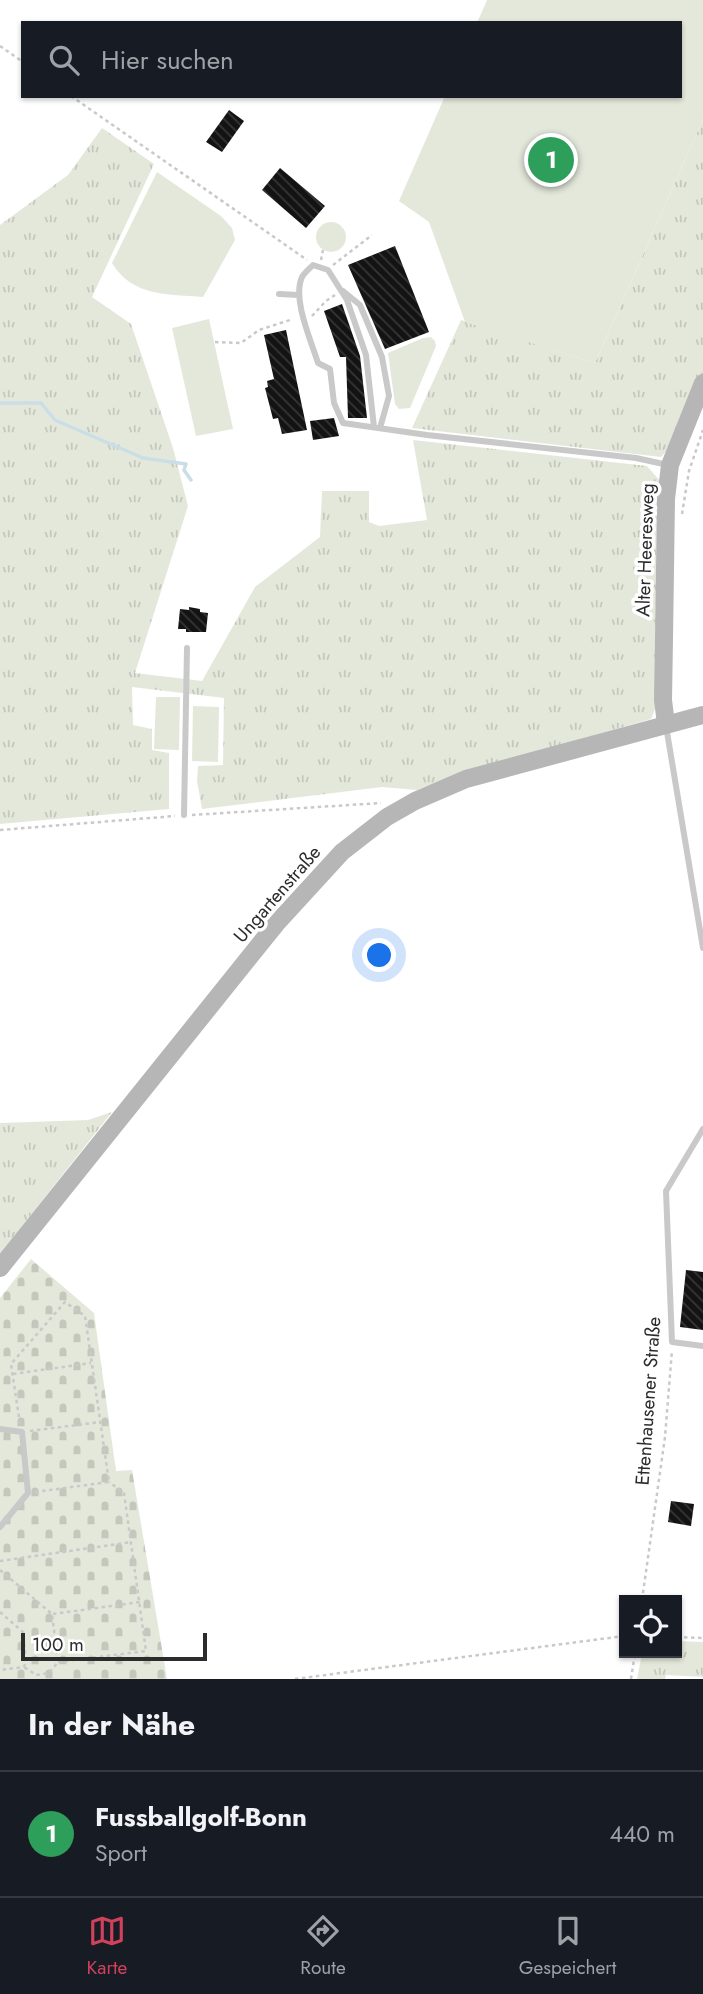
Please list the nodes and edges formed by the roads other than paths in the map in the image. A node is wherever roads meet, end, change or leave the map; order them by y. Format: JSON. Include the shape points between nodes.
{"nodes":[{"id":1,"x":343,"y":290,"type":"junction"},
{"id":2,"x":279,"y":294,"type":"dead end"},
{"id":3,"x":299,"y":295,"type":"junction"},
{"id":4,"x":703,"y":383,"type":"edge"},
{"id":5,"x":377,"y":428,"type":"junction"},
{"id":6,"x":670,"y":465,"type":"junction"},
{"id":7,"x":187,"y":648,"type":"dead end"},
{"id":8,"x":703,"y":715,"type":"edge"},
{"id":9,"x":666,"y":724,"type":"junction"},
{"id":10,"x":184,"y":815,"type":"road end"},
{"id":11,"x":703,"y":948,"type":"edge"},
{"id":12,"x":703,"y":1129,"type":"edge"},
{"id":13,"x":0,"y":1268,"type":"edge"},
{"id":14,"x":703,"y":1346,"type":"edge"},
{"id":15,"x":0,"y":1429,"type":"edge"},
{"id":16,"x":0,"y":1527,"type":"edge"}],
"edges":[{"from":1,"to":3,"type":"lane","via":[[328,270],[313,265],[302,276]]},
{"from":1,"to":5,"type":"lane","via":[[366,355]]},
{"from":1,"to":5,"type":"lane","via":[[360,304],[382,357],[389,396]]},
{"from":2,"to":3,"type":"lane"},
{"from":3,"to":5,"type":"lane","via":[[318,363],[330,369],[334,403],[343,423]]},
{"from":4,"to":6,"type":"street","name":"Alter Heeresweg"},
{"from":5,"to":6,"type":"lane"},
{"from":6,"to":9,"type":"street","name":"Alter Heeresweg","via":[[664,625]]},
{"from":7,"to":10,"type":"lane"},
{"from":8,"to":9,"type":"street","name":"Ungartenstraße"},
{"from":9,"to":11,"type":"lane"},
{"from":9,"to":13,"type":"street","name":"Ungartenstraße","via":[[466,779],[387,817],[342,852],[276,924]]},
{"from":12,"to":14,"type":"lane","name":"Ettenhausener Straße","via":[[666,1191],[672,1342]]},
{"from":15,"to":16,"type":"lane","via":[[22,1432],[28,1493]]}]}
